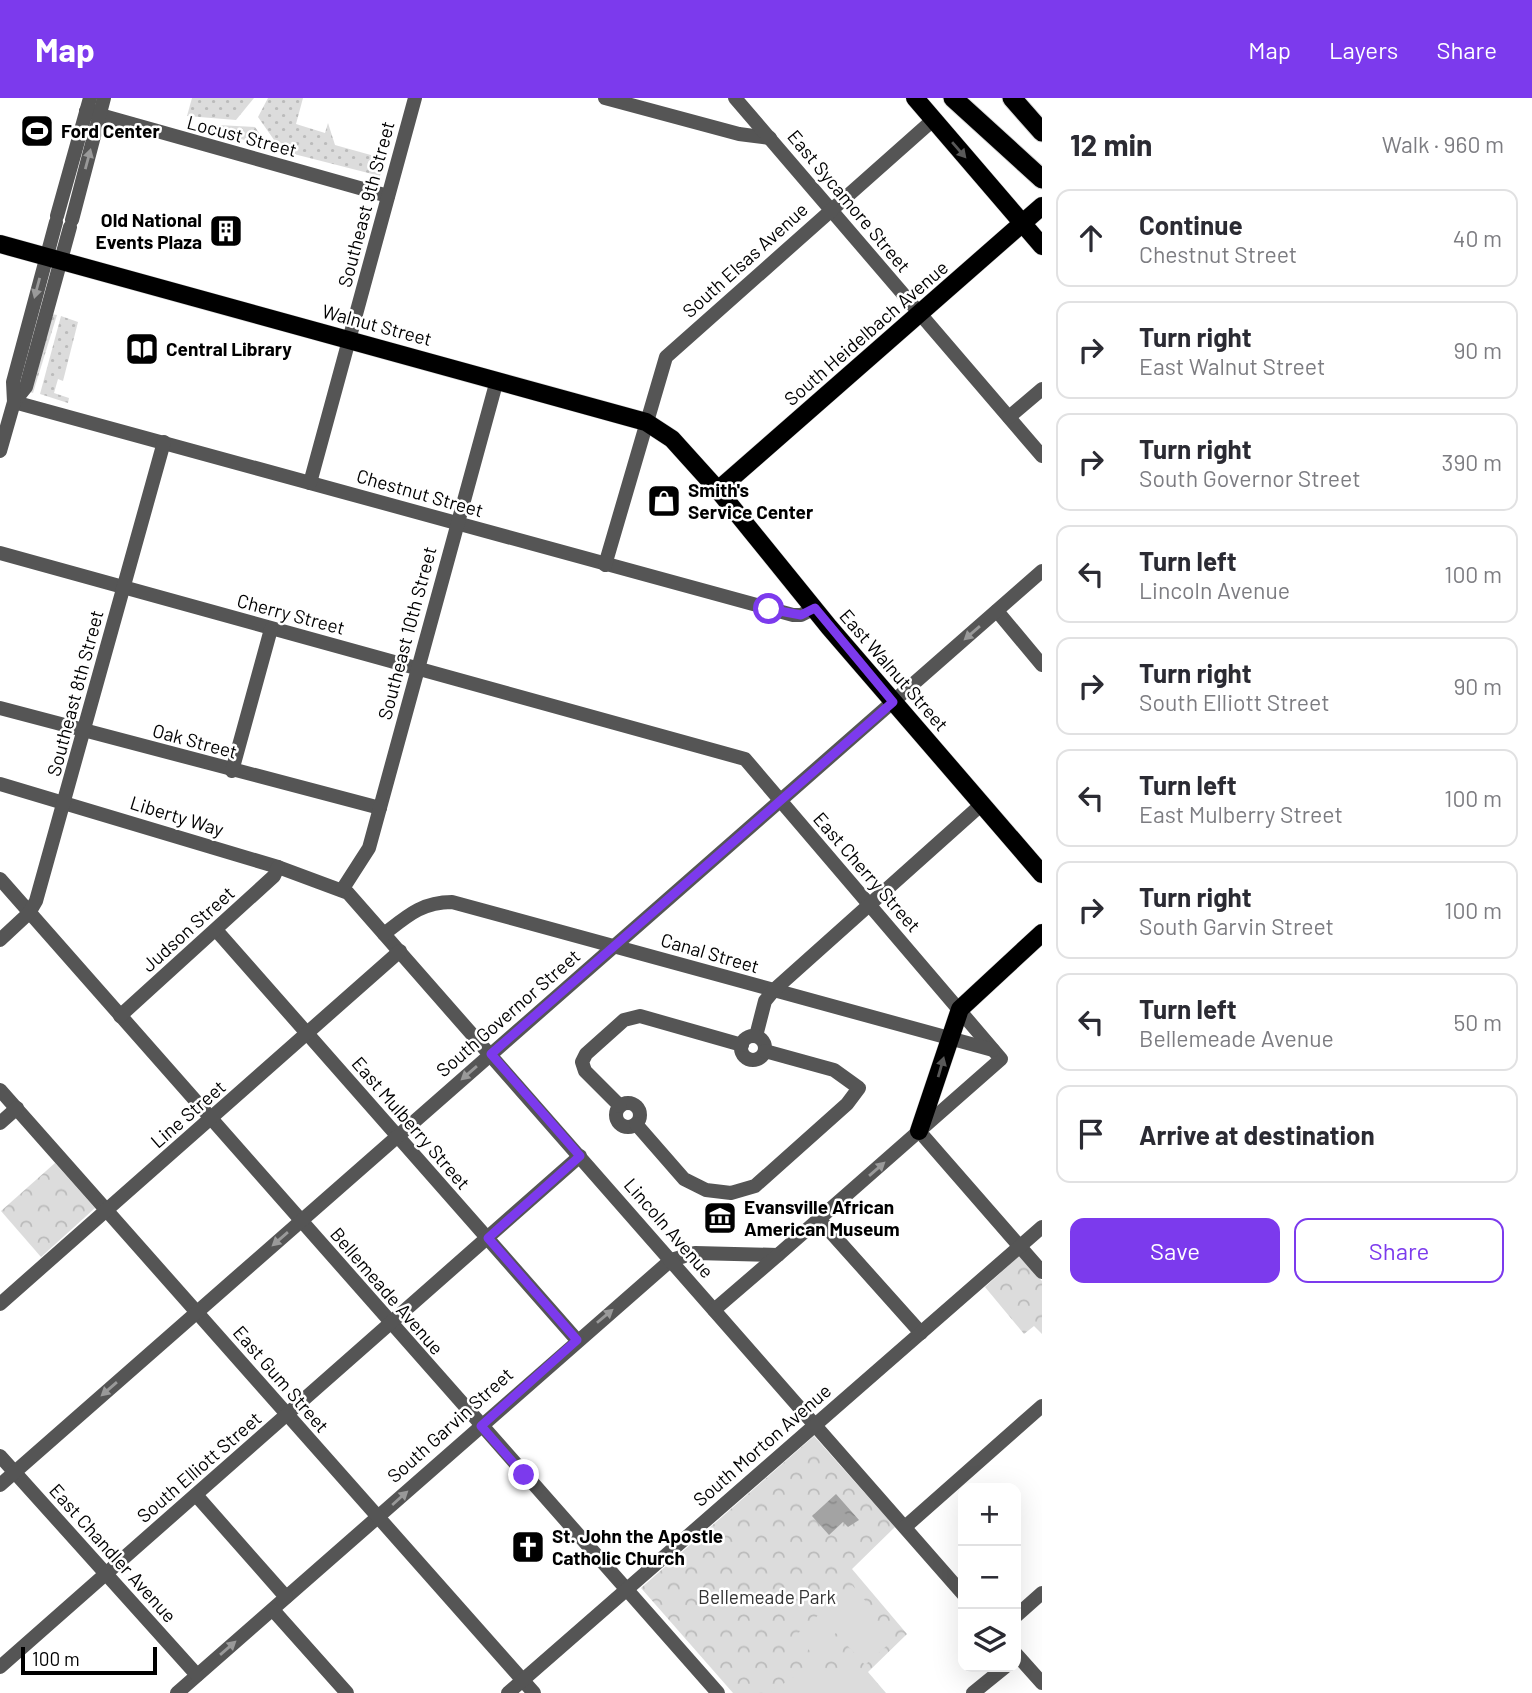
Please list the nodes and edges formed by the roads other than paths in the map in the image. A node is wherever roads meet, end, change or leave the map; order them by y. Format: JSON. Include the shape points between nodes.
{"nodes":[{"id":1,"x":104,"y":98,"type":"edge"},
{"id":2,"x":415,"y":98,"type":"edge"},
{"id":3,"x":605,"y":98,"type":"edge"},
{"id":4,"x":736,"y":98,"type":"edge"},
{"id":5,"x":915,"y":98,"type":"edge"},
{"id":6,"x":953,"y":98,"type":"edge"},
{"id":7,"x":1012,"y":98,"type":"edge"},
{"id":8,"x":92,"y":108,"type":"edge"},
{"id":9,"x":933,"y":120,"type":"junction"},
{"id":10,"x":1042,"y":132,"type":"edge"},
{"id":11,"x":770,"y":138,"type":"junction"},
{"id":12,"x":1042,"y":179,"type":"edge"},
{"id":13,"x":388,"y":196,"type":"junction"},
{"id":14,"x":1042,"y":206,"type":"edge"},
{"id":15,"x":831,"y":209,"type":"junction"},
{"id":16,"x":1022,"y":224,"type":"junction"},
{"id":17,"x":0,"y":244,"type":"edge"},
{"id":18,"x":1042,"y":246,"type":"edge"},
{"id":19,"x":53,"y":259,"type":"junction"},
{"id":20,"x":920,"y":313,"type":"junction"},
{"id":21,"x":349,"y":340,"type":"junction"},
{"id":22,"x":497,"y":380,"type":"junction"},
{"id":23,"x":1042,"y":389,"type":"edge"},
{"id":24,"x":14,"y":402,"type":"junction"},
{"id":25,"x":1009,"y":417,"type":"junction"},
{"id":26,"x":646,"y":422,"type":"junction"},
{"id":27,"x":164,"y":442,"type":"junction"},
{"id":28,"x":0,"y":451,"type":"edge"},
{"id":29,"x":1042,"y":456,"type":"edge"},
{"id":30,"x":310,"y":482,"type":"junction"},
{"id":31,"x":718,"y":490,"type":"junction"},
{"id":32,"x":457,"y":524,"type":"junction"},
{"id":33,"x":0,"y":553,"type":"edge"},
{"id":34,"x":604,"y":565,"type":"junction"},
{"id":35,"x":1042,"y":572,"type":"edge"},
{"id":36,"x":123,"y":589,"type":"junction"},
{"id":37,"x":815,"y":608,"type":"junction"},
{"id":38,"x":997,"y":611,"type":"junction"},
{"id":39,"x":271,"y":629,"type":"junction"},
{"id":40,"x":1042,"y":665,"type":"edge"},
{"id":41,"x":418,"y":668,"type":"junction"},
{"id":42,"x":893,"y":702,"type":"junction"},
{"id":43,"x":0,"y":708,"type":"edge"},
{"id":44,"x":573,"y":711,"type":"joint"},
{"id":45,"x":83,"y":731,"type":"junction"},
{"id":46,"x":232,"y":771,"type":"junction"},
{"id":47,"x":0,"y":784,"type":"edge"},
{"id":48,"x":781,"y":800,"type":"junction"},
{"id":49,"x":65,"y":804,"type":"junction"},
{"id":50,"x":982,"y":804,"type":"junction"},
{"id":51,"x":380,"y":808,"type":"junction"},
{"id":52,"x":278,"y":867,"type":"junction"},
{"id":53,"x":1042,"y":874,"type":"edge"},
{"id":54,"x":0,"y":878,"type":"edge"},
{"id":55,"x":342,"y":890,"type":"junction"},
{"id":56,"x":869,"y":904,"type":"junction"},
{"id":57,"x":29,"y":913,"type":"junction"},
{"id":58,"x":217,"y":931,"type":"junction"},
{"id":59,"x":1042,"y":933,"type":"edge"},
{"id":60,"x":384,"y":934,"type":"junction"},
{"id":61,"x":0,"y":940,"type":"edge"},
{"id":62,"x":612,"y":947,"type":"junction"},
{"id":63,"x":400,"y":951,"type":"junction"},
{"id":64,"x":774,"y":990,"type":"junction"},
{"id":65,"x":960,"y":1009,"type":"junction"},
{"id":66,"x":120,"y":1016,"type":"junction"},
{"id":67,"x":307,"y":1033,"type":"junction"},
{"id":68,"x":756,"y":1036,"type":"junction"},
{"id":69,"x":949,"y":1038,"type":"junction"},
{"id":70,"x":742,"y":1045,"type":"junction"},
{"id":71,"x":993,"y":1050,"type":"junction"},
{"id":72,"x":765,"y":1051,"type":"junction"},
{"id":73,"x":491,"y":1054,"type":"junction"},
{"id":74,"x":0,"y":1090,"type":"edge"},
{"id":75,"x":17,"y":1108,"type":"junction"},
{"id":76,"x":211,"y":1119,"type":"junction"},
{"id":77,"x":0,"y":1123,"type":"edge"},
{"id":78,"x":919,"y":1132,"type":"junction"},
{"id":79,"x":396,"y":1136,"type":"junction"},
{"id":80,"x":580,"y":1156,"type":"junction"},
{"id":81,"x":107,"y":1210,"type":"junction"},
{"id":82,"x":819,"y":1219,"type":"junction"},
{"id":83,"x":300,"y":1221,"type":"junction"},
{"id":84,"x":1042,"y":1227,"type":"edge"},
{"id":85,"x":488,"y":1238,"type":"junction"},
{"id":86,"x":1019,"y":1247,"type":"junction"},
{"id":87,"x":778,"y":1255,"type":"junction"},
{"id":88,"x":671,"y":1260,"type":"junction"},
{"id":89,"x":1042,"y":1272,"type":"edge"},
{"id":90,"x":0,"y":1304,"type":"edge"},
{"id":91,"x":714,"y":1310,"type":"junction"},
{"id":92,"x":197,"y":1312,"type":"junction"},
{"id":93,"x":390,"y":1324,"type":"junction"},
{"id":94,"x":921,"y":1333,"type":"junction"},
{"id":95,"x":577,"y":1340,"type":"junction"},
{"id":96,"x":1042,"y":1406,"type":"edge"},
{"id":97,"x":287,"y":1415,"type":"junction"},
{"id":98,"x":814,"y":1425,"type":"junction"},
{"id":99,"x":481,"y":1426,"type":"junction"},
{"id":100,"x":0,"y":1456,"type":"edge"},
{"id":101,"x":15,"y":1473,"type":"junction"},
{"id":102,"x":0,"y":1485,"type":"edge"},
{"id":103,"x":196,"y":1495,"type":"junction"},
{"id":104,"x":378,"y":1518,"type":"junction"},
{"id":105,"x":905,"y":1527,"type":"junction"},
{"id":106,"x":106,"y":1574,"type":"junction"},
{"id":107,"x":958,"y":1588,"type":"edge"},
{"id":108,"x":625,"y":1589,"type":"junction"},
{"id":109,"x":1042,"y":1593,"type":"edge"},
{"id":110,"x":286,"y":1597,"type":"junction"},
{"id":111,"x":272,"y":1610,"type":"junction"},
{"id":112,"x":1021,"y":1612,"type":"edge"},
{"id":113,"x":1021,"y":1661,"type":"edge"},
{"id":114,"x":0,"y":1667,"type":"edge"},
{"id":115,"x":999,"y":1672,"type":"edge"},
{"id":116,"x":197,"y":1675,"type":"junction"},
{"id":117,"x":523,"y":1681,"type":"junction"},
{"id":118,"x":1042,"y":1684,"type":"edge"},
{"id":119,"x":177,"y":1693,"type":"edge"},
{"id":120,"x":347,"y":1693,"type":"edge"},
{"id":121,"x":508,"y":1693,"type":"edge"},
{"id":122,"x":534,"y":1693,"type":"edge"},
{"id":123,"x":718,"y":1693,"type":"edge"},
{"id":124,"x":973,"y":1693,"type":"edge"}],
"edges":[{"from":1,"to":8,"type":"street"},
{"from":2,"to":13,"type":"street","name":"Southeast 9th Street"},
{"from":3,"to":11,"type":"street"},
{"from":4,"to":11,"type":"street","name":"East Sycamore Street"},
{"from":5,"to":9,"type":"main road"},
{"from":6,"to":12,"type":"highway"},
{"from":7,"to":10,"type":"highway"},
{"from":8,"to":13,"type":"street","name":"Locust Street"},
{"from":8,"to":19,"type":"street"},
{"from":9,"to":15,"type":"street","name":"South Elsas Avenue"},
{"from":9,"to":16,"type":"main road","one_way":true},
{"from":11,"to":15,"type":"street","name":"East Sycamore Street"},
{"from":13,"to":21,"type":"street","name":"Southeast 9th Street"},
{"from":14,"to":16,"type":"main road","name":"South Heidelbach Avenue"},
{"from":15,"to":20,"type":"street","name":"East Sycamore Street"},
{"from":15,"to":26,"type":"street","name":"South Elsas Avenue","via":[[666,357]]},
{"from":16,"to":18,"type":"main road"},
{"from":16,"to":20,"type":"main road","name":"South Heidelbach Avenue"},
{"from":17,"to":19,"type":"main road","name":"Walnut Street"},
{"from":19,"to":21,"type":"main road","name":"Walnut Street"},
{"from":19,"to":24,"type":"street","via":[[26,387]]},
{"from":20,"to":25,"type":"street","name":"East Sycamore Street"},
{"from":20,"to":31,"type":"main road","name":"South Heidelbach Avenue"},
{"from":21,"to":22,"type":"main road","name":"Walnut Street"},
{"from":21,"to":30,"type":"street","name":"Southeast 9th Street"},
{"from":22,"to":26,"type":"main road","name":"Walnut Street"},
{"from":22,"to":32,"type":"street","name":"Southeast 10th Street"},
{"from":23,"to":25,"type":"street"},
{"from":24,"to":27,"type":"street","name":"Chestnut Street"},
{"from":24,"to":28,"type":"street"},
{"from":25,"to":29,"type":"street","name":"East Sycamore Street"},
{"from":26,"to":31,"type":"main road","name":"Walnut Street","via":[[672,439]]},
{"from":26,"to":34,"type":"street","name":"South Elsas Avenue"},
{"from":27,"to":30,"type":"street","name":"Chestnut Street"},
{"from":27,"to":36,"type":"street","name":"Southeast 8th Street"},
{"from":30,"to":32,"type":"street","name":"Chestnut Street"},
{"from":31,"to":37,"type":"main road","name":"East Walnut Street"},
{"from":32,"to":34,"type":"street","name":"Chestnut Street"},
{"from":32,"to":41,"type":"street","name":"Southeast 10th Street"},
{"from":33,"to":36,"type":"street","name":"Cherry Street"},
{"from":34,"to":37,"type":"street","name":"Chestnut Street","via":[[793,615]]},
{"from":35,"to":38,"type":"street","name":"South Governor Street"},
{"from":36,"to":39,"type":"street","name":"Cherry Street"},
{"from":36,"to":45,"type":"street","name":"Southeast 8th Street"},
{"from":37,"to":42,"type":"main road","name":"East Walnut Street"},
{"from":38,"to":40,"type":"street"},
{"from":38,"to":42,"type":"street","name":"South Governor Street","one_way":true},
{"from":39,"to":41,"type":"street","name":"Cherry Street"},
{"from":39,"to":46,"type":"street"},
{"from":41,"to":44,"type":"street","name":"Cherry Street"},
{"from":41,"to":51,"type":"street","name":"Southeast 10th Street"},
{"from":42,"to":48,"type":"street","name":"South Governor Street"},
{"from":42,"to":50,"type":"main road","name":"East Walnut Street"},
{"from":43,"to":45,"type":"street","name":"Oak Street"},
{"from":44,"to":48,"type":"street","name":"East Cherry Street","via":[[739,757]]},
{"from":45,"to":46,"type":"street","name":"Oak Street"},
{"from":45,"to":49,"type":"street","name":"Southeast 8th Street"},
{"from":46,"to":51,"type":"street","name":"Oak Street"},
{"from":47,"to":49,"type":"street","name":"Liberty Way"},
{"from":48,"to":56,"type":"street","name":"East Cherry Street"},
{"from":48,"to":62,"type":"street","name":"South Governor Street"},
{"from":49,"to":52,"type":"street","name":"Liberty Way"},
{"from":49,"to":57,"type":"street","name":"Southeast 8th Street"},
{"from":50,"to":53,"type":"main road","name":"East Walnut Street"},
{"from":50,"to":56,"type":"street"},
{"from":51,"to":55,"type":"street","name":"Southeast 10th Street","via":[[369,848]]},
{"from":52,"to":55,"type":"street","name":"Liberty Way"},
{"from":52,"to":58,"type":"street","name":"Judson Street"},
{"from":54,"to":57,"type":"street","name":"Bellemeade Avenue"},
{"from":55,"to":60,"type":"street","name":"Lincoln Avenue"},
{"from":56,"to":64,"type":"street"},
{"from":56,"to":65,"type":"street","name":"East Cherry Street"},
{"from":57,"to":61,"type":"street","name":"Southeast 8th Street"},
{"from":57,"to":66,"type":"street","name":"Bellemeade Avenue"},
{"from":58,"to":66,"type":"street","name":"Judson Street"},
{"from":58,"to":67,"type":"street","name":"East Mulberry Street"},
{"from":59,"to":65,"type":"main road"},
{"from":60,"to":62,"type":"street","name":"Canal Street","via":[[419,907],[452,902]]},
{"from":60,"to":63,"type":"street","name":"Lincoln Avenue"},
{"from":62,"to":64,"type":"street","name":"Canal Street"},
{"from":62,"to":73,"type":"street","name":"South Governor Street"},
{"from":63,"to":67,"type":"street","name":"Line Street"},
{"from":63,"to":73,"type":"street","name":"Lincoln Avenue"},
{"from":64,"to":68,"type":"street","via":[[765,1001]]},
{"from":64,"to":69,"type":"street","name":"Canal Street"},
{"from":65,"to":69,"type":"main road"},
{"from":65,"to":71,"type":"street","name":"East Cherry Street"},
{"from":66,"to":76,"type":"street","name":"Bellemeade Avenue"},
{"from":67,"to":76,"type":"street","name":"Line Street"},
{"from":67,"to":79,"type":"street","name":"East Mulberry Street"},
{"from":68,"to":70,"type":"street","via":[[747,1037]]},
{"from":68,"to":72,"type":"street"},
{"from":69,"to":71,"type":"street","name":"Canal Street"},
{"from":78,"to":69,"type":"main road","one_way":true},
{"from":70,"to":72,"type":"street","via":[[743,1054],[750,1059]]},
{"from":70,"to":72,"type":"street","via":[[640,1016],[629,1017],[582,1062],[585,1071],[620,1106],[619,1123],[636,1124],[684,1179],[718,1193],[755,1186],[848,1104],[859,1088],[834,1070]]},
{"from":71,"to":78,"type":"street","via":[[1001,1059]]},
{"from":73,"to":79,"type":"street","name":"South Governor Street","one_way":true},
{"from":73,"to":80,"type":"street","name":"Lincoln Avenue"},
{"from":74,"to":75,"type":"street","name":"East Gum Street"},
{"from":75,"to":77,"type":"street"},
{"from":75,"to":81,"type":"street","name":"East Gum Street"},
{"from":76,"to":81,"type":"street","name":"Line Street"},
{"from":76,"to":83,"type":"street","name":"Bellemeade Avenue"},
{"from":82,"to":78,"type":"street","one_way":true},
{"from":78,"to":86,"type":"street"},
{"from":79,"to":83,"type":"street","name":"South Governor Street"},
{"from":79,"to":85,"type":"street","name":"East Mulberry Street"},
{"from":80,"to":85,"type":"street","name":"South Elliott Street"},
{"from":80,"to":88,"type":"street","name":"Lincoln Avenue"},
{"from":81,"to":90,"type":"street","name":"Line Street"},
{"from":81,"to":92,"type":"street","name":"East Gum Street"},
{"from":82,"to":87,"type":"street"},
{"from":82,"to":94,"type":"street"},
{"from":83,"to":92,"type":"street","name":"South Governor Street","one_way":true},
{"from":83,"to":93,"type":"street","name":"Bellemeade Avenue"},
{"from":84,"to":86,"type":"street","name":"South Morton Avenue"},
{"from":85,"to":93,"type":"street","name":"South Elliott Street"},
{"from":85,"to":95,"type":"street","name":"East Mulberry Street"},
{"from":86,"to":89,"type":"street"},
{"from":86,"to":94,"type":"street","name":"South Morton Avenue"},
{"from":87,"to":88,"type":"street","name":"South Garvin Street","via":[[695,1253]]},
{"from":87,"to":91,"type":"street"},
{"from":88,"to":91,"type":"street","name":"Lincoln Avenue"},
{"from":95,"to":88,"type":"street","name":"South Garvin Street","one_way":true},
{"from":91,"to":98,"type":"street","name":"Lincoln Avenue"},
{"from":92,"to":97,"type":"street","name":"East Gum Street"},
{"from":92,"to":101,"type":"street","name":"South Governor Street","one_way":true},
{"from":93,"to":97,"type":"street","name":"South Elliott Street"},
{"from":93,"to":99,"type":"street","name":"Bellemeade Avenue"},
{"from":94,"to":98,"type":"street","name":"South Morton Avenue"},
{"from":95,"to":99,"type":"street","name":"South Garvin Street"},
{"from":96,"to":105,"type":"street"},
{"from":97,"to":103,"type":"street","name":"South Elliott Street"},
{"from":97,"to":104,"type":"street","name":"East Gum Street"},
{"from":98,"to":105,"type":"street","name":"Lincoln Avenue"},
{"from":98,"to":108,"type":"street","name":"South Morton Avenue"},
{"from":104,"to":99,"type":"street","name":"South Garvin Street","one_way":true},
{"from":99,"to":108,"type":"street","name":"Bellemeade Avenue"},
{"from":100,"to":101,"type":"street","name":"East Chandler Avenue"},
{"from":101,"to":102,"type":"street","name":"South Governor Street"},
{"from":101,"to":106,"type":"street","name":"East Chandler Avenue"},
{"from":103,"to":106,"type":"street","name":"South Elliott Street"},
{"from":103,"to":110,"type":"street"},
{"from":104,"to":110,"type":"street","name":"South Garvin Street"},
{"from":104,"to":117,"type":"street","name":"East Gum Street"},
{"from":105,"to":107,"type":"street","name":"Lincoln Avenue"},
{"from":106,"to":114,"type":"street","name":"South Elliott Street"},
{"from":106,"to":116,"type":"street","name":"East Chandler Avenue"},
{"from":108,"to":117,"type":"street","name":"South Morton Avenue"},
{"from":108,"to":123,"type":"street","name":"Bellemeade Avenue"},
{"from":109,"to":112,"type":"street"},
{"from":110,"to":111,"type":"street","name":"South Garvin Street"},
{"from":116,"to":111,"type":"street","name":"South Garvin Street","one_way":true},
{"from":111,"to":120,"type":"street"},
{"from":113,"to":118,"type":"street"},
{"from":115,"to":124,"type":"street"},
{"from":116,"to":119,"type":"street","name":"South Garvin Street"},
{"from":117,"to":121,"type":"street","name":"South Morton Avenue"},
{"from":117,"to":122,"type":"street","name":"East Gum Street"}]}
